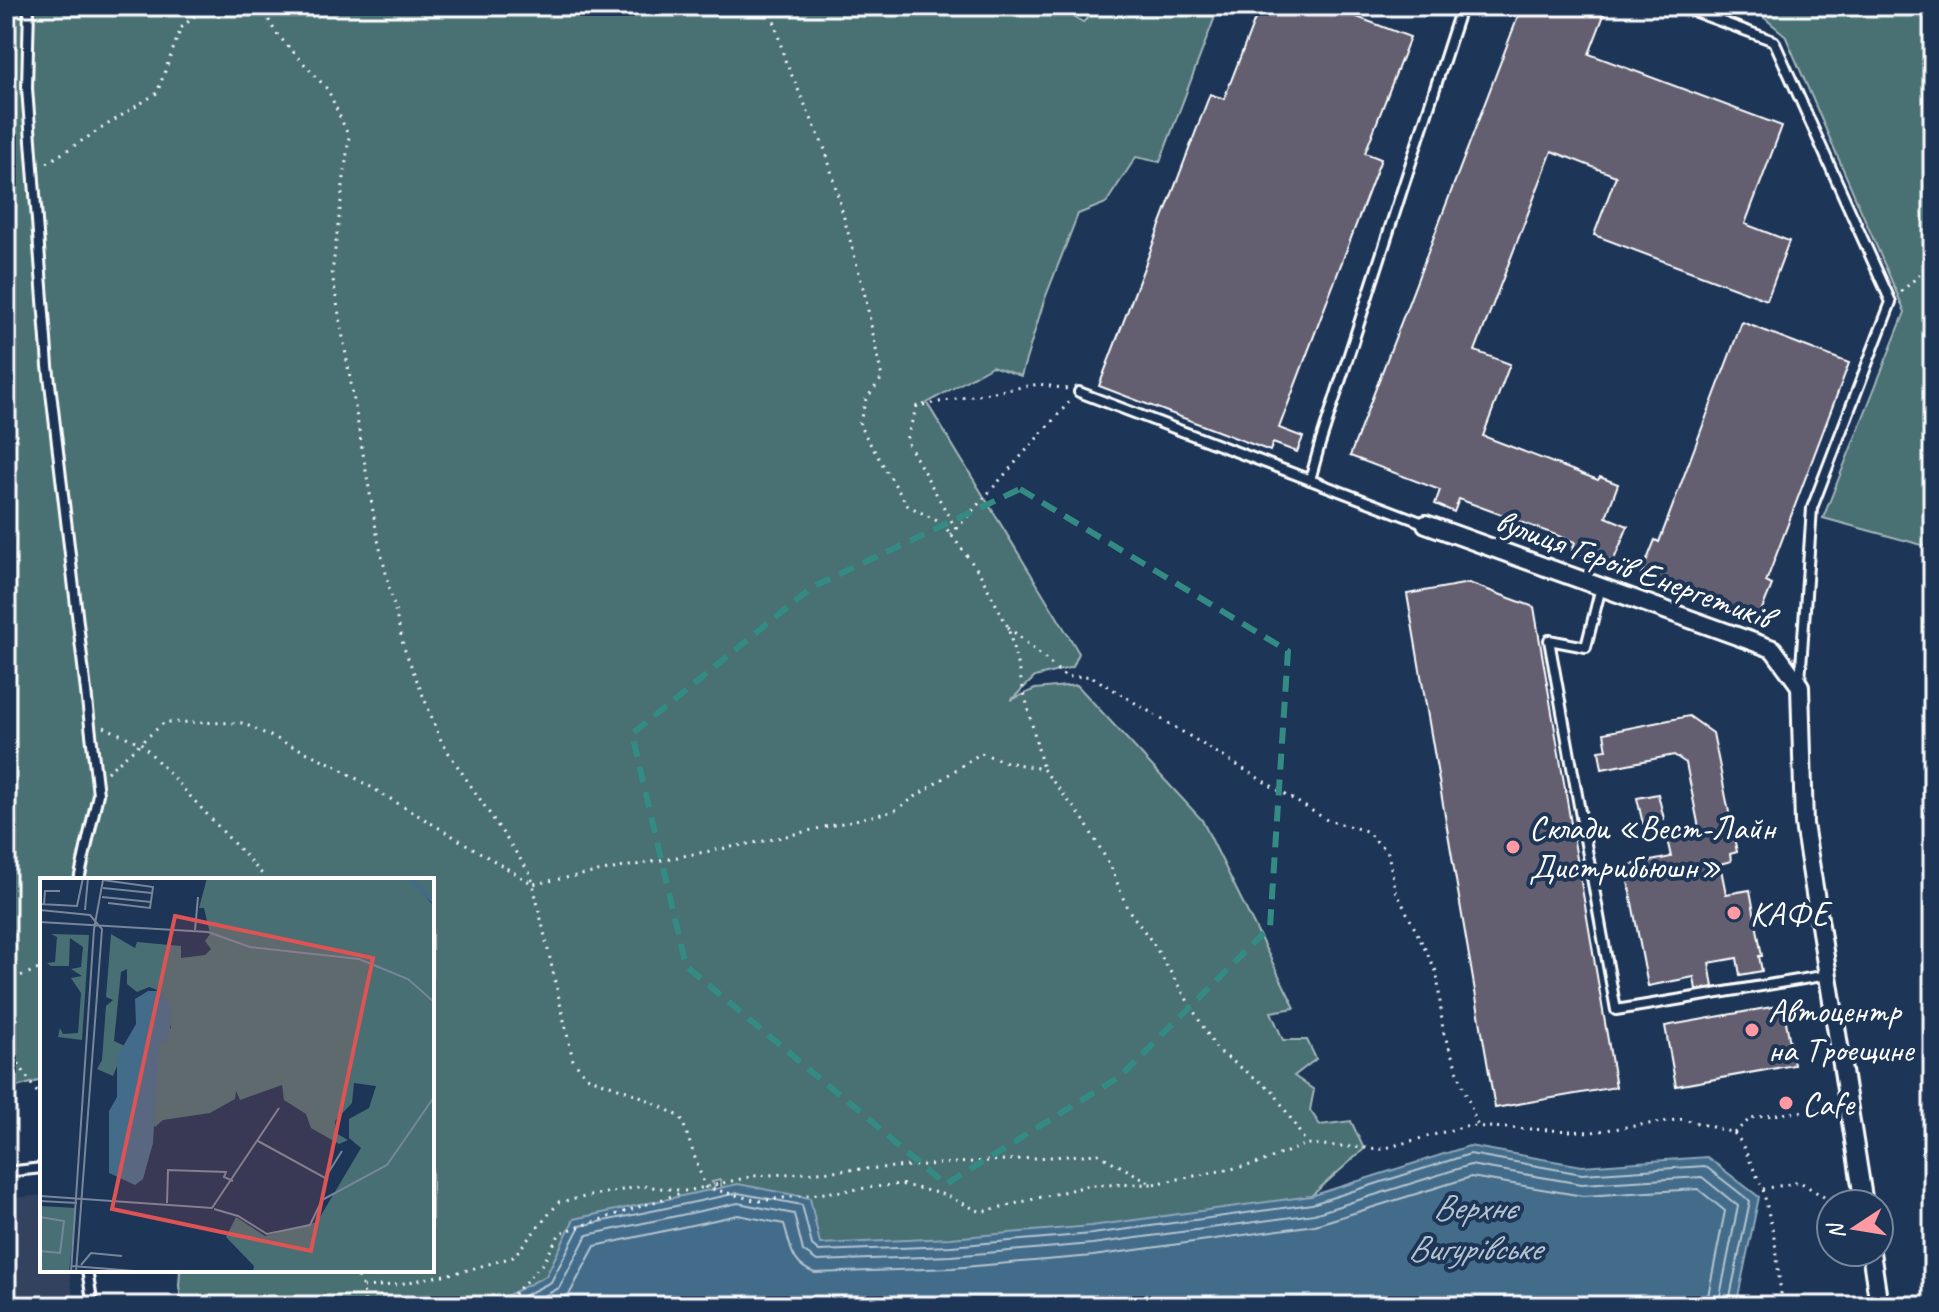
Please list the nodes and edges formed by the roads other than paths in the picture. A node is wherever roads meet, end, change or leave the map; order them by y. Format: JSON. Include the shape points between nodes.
{"nodes":[{"id":1,"x":29,"y":6,"type":"edge"},
{"id":2,"x":1447,"y":6,"type":"edge"},
{"id":3,"x":1679,"y":6,"type":"edge"},
{"id":4,"x":1079,"y":392,"type":"road end"},
{"id":5,"x":1310,"y":480,"type":"junction"},
{"id":6,"x":1426,"y":524,"type":"joint"},
{"id":7,"x":1601,"y":587,"type":"junction"},
{"id":8,"x":1800,"y":686,"type":"junction"},
{"id":9,"x":79,"y":878,"type":"edge"},
{"id":10,"x":1829,"y":975,"type":"junction"},
{"id":11,"x":40,"y":1168,"type":"edge"},
{"id":12,"x":6,"y":1172,"type":"edge"},
{"id":13,"x":1862,"y":1188,"type":"edge"},
{"id":14,"x":1873,"y":1268,"type":"edge"},
{"id":15,"x":87,"y":1272,"type":"edge"},
{"id":16,"x":93,"y":1306,"type":"edge"},
{"id":17,"x":1879,"y":1306,"type":"edge"}],
"edges":[{"from":1,"to":9,"type":"lane","via":[[27,88],[48,366],[98,794]]},
{"from":2,"to":5,"type":"lane","via":[[1460,11]]},
{"from":3,"to":8,"type":"lane","via":[[1774,41],[1891,302],[1812,508]]},
{"from":4,"to":5,"type":"lane","name":"вулиця Героїв Енергетиків"},
{"from":5,"to":6,"type":"lane","name":"вулиця Героїв Енергетиків"},
{"from":6,"to":7,"type":"street","name":"вулиця Героїв Енергетиків"},
{"from":7,"to":8,"type":"street","name":"вулиця Героїв Енергетиків","via":[[1773,649]]},
{"from":7,"to":10,"type":"lane","via":[[1586,647],[1549,640],[1616,1010]]},
{"from":8,"to":10,"type":"street","via":[[1804,824]]},
{"from":10,"to":13,"type":"street"},
{"from":11,"to":12,"type":"lane"},
{"from":14,"to":17,"type":"street"},
{"from":15,"to":16,"type":"lane"}]}
